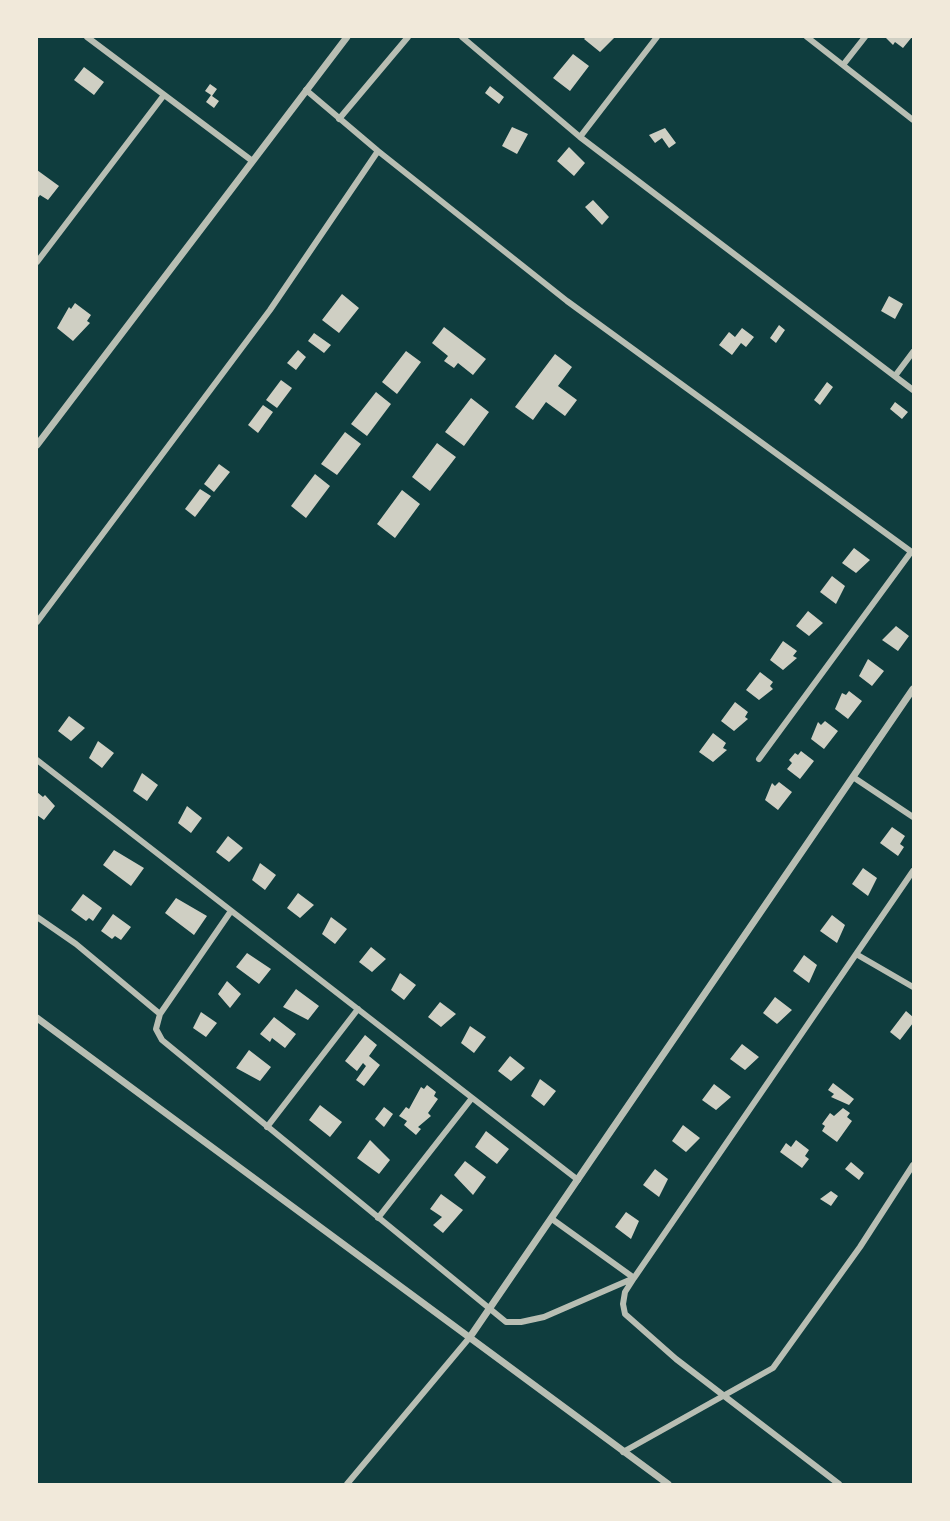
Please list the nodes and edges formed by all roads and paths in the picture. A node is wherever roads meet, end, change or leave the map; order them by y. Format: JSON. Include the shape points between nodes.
{"nodes":[{"id":1,"x":87,"y":37,"type":"edge"},
{"id":2,"x":347,"y":37,"type":"edge"},
{"id":3,"x":408,"y":37,"type":"edge"},
{"id":4,"x":462,"y":37,"type":"edge"},
{"id":5,"x":657,"y":37,"type":"edge"},
{"id":6,"x":807,"y":37,"type":"edge"},
{"id":7,"x":865,"y":37,"type":"edge"},
{"id":8,"x":843,"y":65,"type":"junction"},
{"id":9,"x":306,"y":90,"type":"junction"},
{"id":10,"x":164,"y":95,"type":"junction"},
{"id":11,"x":339,"y":119,"type":"junction"},
{"id":12,"x":913,"y":120,"type":"edge"},
{"id":13,"x":580,"y":137,"type":"junction"},
{"id":14,"x":378,"y":151,"type":"junction"},
{"id":15,"x":251,"y":160,"type":"junction"},
{"id":16,"x":37,"y":262,"type":"edge"},
{"id":17,"x":913,"y":352,"type":"edge"},
{"id":18,"x":895,"y":376,"type":"junction"},
{"id":19,"x":913,"y":390,"type":"edge"},
{"id":20,"x":37,"y":445,"type":"edge"},
{"id":21,"x":912,"y":552,"type":"edge"},
{"id":22,"x":37,"y":622,"type":"edge"},
{"id":23,"x":913,"y":689,"type":"edge"},
{"id":24,"x":759,"y":758,"type":"dead end"},
{"id":25,"x":37,"y":760,"type":"edge"},
{"id":26,"x":853,"y":777,"type":"junction"},
{"id":27,"x":913,"y":817,"type":"edge"},
{"id":28,"x":913,"y":871,"type":"edge"},
{"id":29,"x":231,"y":911,"type":"junction"},
{"id":30,"x":37,"y":917,"type":"edge"},
{"id":31,"x":856,"y":954,"type":"junction"},
{"id":32,"x":913,"y":987,"type":"edge"},
{"id":33,"x":358,"y":1009,"type":"junction"},
{"id":34,"x":160,"y":1014,"type":"junction"},
{"id":35,"x":37,"y":1018,"type":"edge"},
{"id":36,"x":472,"y":1098,"type":"junction"},
{"id":37,"x":267,"y":1127,"type":"junction"},
{"id":38,"x":913,"y":1165,"type":"edge"},
{"id":39,"x":579,"y":1180,"type":"junction"},
{"id":40,"x":379,"y":1218,"type":"junction"},
{"id":41,"x":552,"y":1219,"type":"junction"},
{"id":42,"x":634,"y":1278,"type":"junction"},
{"id":43,"x":491,"y":1309,"type":"junction"},
{"id":44,"x":470,"y":1337,"type":"junction"},
{"id":45,"x":724,"y":1395,"type":"junction"},
{"id":46,"x":623,"y":1452,"type":"junction"},
{"id":47,"x":347,"y":1484,"type":"edge"},
{"id":48,"x":668,"y":1484,"type":"edge"},
{"id":49,"x":839,"y":1484,"type":"edge"}],
"edges":[{"from":1,"to":10,"type":"street"},
{"from":2,"to":9,"type":"street"},
{"from":3,"to":11,"type":"street"},
{"from":4,"to":13,"type":"street"},
{"from":5,"to":13,"type":"street"},
{"from":6,"to":8,"type":"street"},
{"from":7,"to":8,"type":"street"},
{"from":8,"to":12,"type":"street"},
{"from":9,"to":11,"type":"street"},
{"from":9,"to":15,"type":"street"},
{"from":10,"to":15,"type":"street"},
{"from":10,"to":16,"type":"street"},
{"from":11,"to":14,"type":"street"},
{"from":13,"to":18,"type":"street"},
{"from":14,"to":21,"type":"street","via":[[567,301]]},
{"from":14,"to":22,"type":"street","via":[[270,310]]},
{"from":15,"to":20,"type":"street"},
{"from":17,"to":18,"type":"street"},
{"from":18,"to":19,"type":"street"},
{"from":21,"to":24,"type":"street"},
{"from":23,"to":26,"type":"street"},
{"from":25,"to":29,"type":"street"},
{"from":26,"to":27,"type":"street"},
{"from":26,"to":39,"type":"street"},
{"from":28,"to":31,"type":"street"},
{"from":29,"to":33,"type":"street"},
{"from":29,"to":34,"type":"street"},
{"from":30,"to":34,"type":"street"},
{"from":31,"to":32,"type":"street"},
{"from":31,"to":42,"type":"street"},
{"from":33,"to":36,"type":"street"},
{"from":33,"to":37,"type":"street"},
{"from":34,"to":37,"type":"street","via":[[156,1029],[162,1040]]},
{"from":35,"to":44,"type":"street"},
{"from":36,"to":39,"type":"street"},
{"from":36,"to":40,"type":"street"},
{"from":37,"to":40,"type":"street"},
{"from":38,"to":45,"type":"street","via":[[773,1368]]},
{"from":39,"to":41,"type":"street"},
{"from":40,"to":43,"type":"street"},
{"from":41,"to":42,"type":"street"},
{"from":41,"to":43,"type":"street"},
{"from":42,"to":43,"type":"street","via":[[544,1317],[521,1322],[506,1322]]},
{"from":42,"to":45,"type":"street","via":[[625,1292],[625,1314]]},
{"from":43,"to":44,"type":"street"},
{"from":44,"to":46,"type":"street"},
{"from":44,"to":47,"type":"street"},
{"from":45,"to":46,"type":"street"},
{"from":45,"to":49,"type":"street"},
{"from":46,"to":48,"type":"street"}]}
